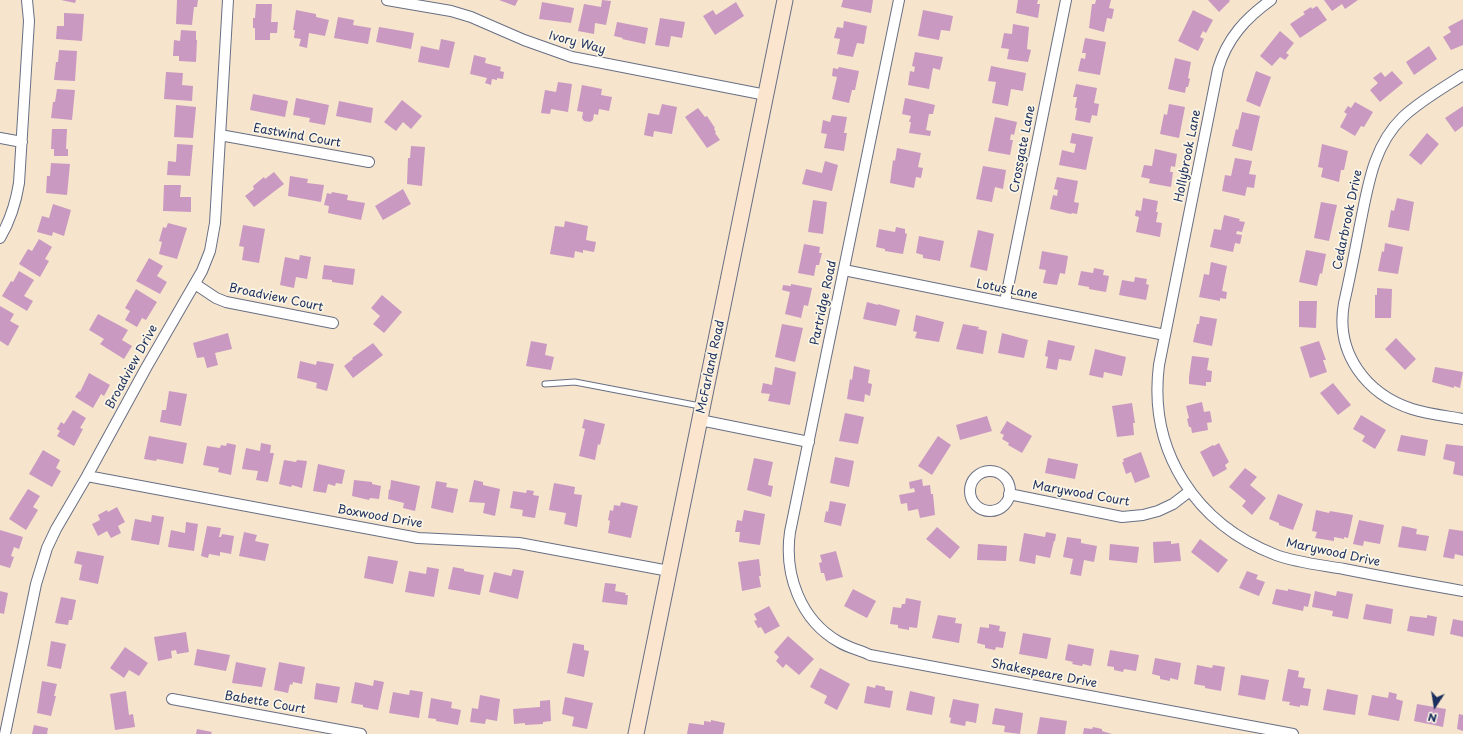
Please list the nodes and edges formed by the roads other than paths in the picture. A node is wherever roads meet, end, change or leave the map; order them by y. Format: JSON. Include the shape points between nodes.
{"nodes":[{"id":1,"x":27,"y":0,"type":"edge"},
{"id":2,"x":228,"y":0,"type":"edge"},
{"id":3,"x":387,"y":0,"type":"edge"},
{"id":4,"x":785,"y":0,"type":"edge"},
{"id":5,"x":899,"y":0,"type":"edge"},
{"id":6,"x":1066,"y":0,"type":"edge"},
{"id":7,"x":1272,"y":0,"type":"edge"},
{"id":8,"x":1463,"y":75,"type":"edge"},
{"id":9,"x":766,"y":95,"type":"junction"},
{"id":10,"x":220,"y":135,"type":"junction"},
{"id":11,"x":0,"y":138,"type":"edge"},
{"id":12,"x":22,"y":142,"type":"junction"},
{"id":13,"x":369,"y":162,"type":"dead end"},
{"id":14,"x":0,"y":238,"type":"edge"},
{"id":15,"x":844,"y":270,"type":"junction"},
{"id":16,"x":195,"y":284,"type":"junction"},
{"id":17,"x":1005,"y":302,"type":"junction"},
{"id":18,"x":333,"y":323,"type":"dead end"},
{"id":19,"x":1165,"y":335,"type":"junction"},
{"id":20,"x":545,"y":384,"type":"dead end"},
{"id":21,"x":701,"y":413,"type":"junction"},
{"id":22,"x":1463,"y":419,"type":"edge"},
{"id":23,"x":809,"y":442,"type":"junction"},
{"id":24,"x":87,"y":476,"type":"junction"},
{"id":25,"x":1190,"y":491,"type":"junction"},
{"id":26,"x":1009,"y":494,"type":"dead end"},
{"id":27,"x":669,"y":571,"type":"junction"},
{"id":28,"x":1463,"y":592,"type":"edge"},
{"id":29,"x":805,"y":609,"type":"joint"},
{"id":30,"x":172,"y":699,"type":"dead end"},
{"id":31,"x":355,"y":733,"type":"edge"},
{"id":32,"x":5,"y":734,"type":"edge"},
{"id":33,"x":636,"y":734,"type":"edge"},
{"id":34,"x":1293,"y":734,"type":"edge"}],
"edges":[{"from":1,"to":12,"type":"street","via":[[29,21]]},
{"from":2,"to":10,"type":"street","name":"Broadview Drive"},
{"from":3,"to":9,"type":"street","name":"Ivory Way","via":[[471,17],[572,57]]},
{"from":4,"to":9,"type":"street","name":"McFarland Road"},
{"from":5,"to":15,"type":"street","name":"Partridge Road"},
{"from":6,"to":17,"type":"street","name":"Crossgate Lane"},
{"from":7,"to":19,"type":"street","name":"Hollybrook Lane","via":[[1241,25],[1231,38],[1220,64]]},
{"from":8,"to":22,"type":"street","name":"Cedarbrook Drive","via":[[1402,118],[1377,155],[1370,176],[1343,308],[1345,343],[1354,364],[1371,386],[1383,396],[1412,409]]},
{"from":9,"to":21,"type":"street","name":"McFarland Road"},
{"from":10,"to":13,"type":"street","name":"Eastwind Court"},
{"from":10,"to":16,"type":"street","name":"Broadview Drive","via":[[214,234],[206,261]]},
{"from":11,"to":12,"type":"street"},
{"from":12,"to":14,"type":"street","via":[[17,194]]},
{"from":15,"to":17,"type":"street","name":"Lotus Lane"},
{"from":15,"to":23,"type":"street","name":"Partridge Road"},
{"from":16,"to":18,"type":"street","name":"Broadview Court","via":[[226,302]]},
{"from":16,"to":24,"type":"street","name":"Broadview Drive"},
{"from":17,"to":19,"type":"street","name":"Lotus Lane"},
{"from":19,"to":25,"type":"street","name":"Marywood Drive","via":[[1158,381],[1159,413],[1169,454]]},
{"from":20,"to":21,"type":"lane","via":[[575,382]]},
{"from":21,"to":23,"type":"street"},
{"from":21,"to":27,"type":"street","name":"McFarland Road"},
{"from":23,"to":29,"type":"street","name":"Partridge Road","via":[[788,548],[793,585]]},
{"from":24,"to":27,"type":"street","name":"Boxwood Drive","via":[[418,538],[519,543]]},
{"from":24,"to":32,"type":"street","name":"Broadview Drive","via":[[51,538],[43,557]]},
{"from":25,"to":26,"type":"street","name":"Marywood Court","via":[[1173,504],[1158,511],[1122,517]]},
{"from":25,"to":28,"type":"street","name":"Marywood Drive","via":[[1203,508],[1231,531],[1278,555]]},
{"from":27,"to":33,"type":"street","name":"McFarland Road"},
{"from":29,"to":34,"type":"street","name":"Shakespeare Drive","via":[[835,640],[870,655]]},
{"from":30,"to":31,"type":"street","name":"Babette Court"}]}
